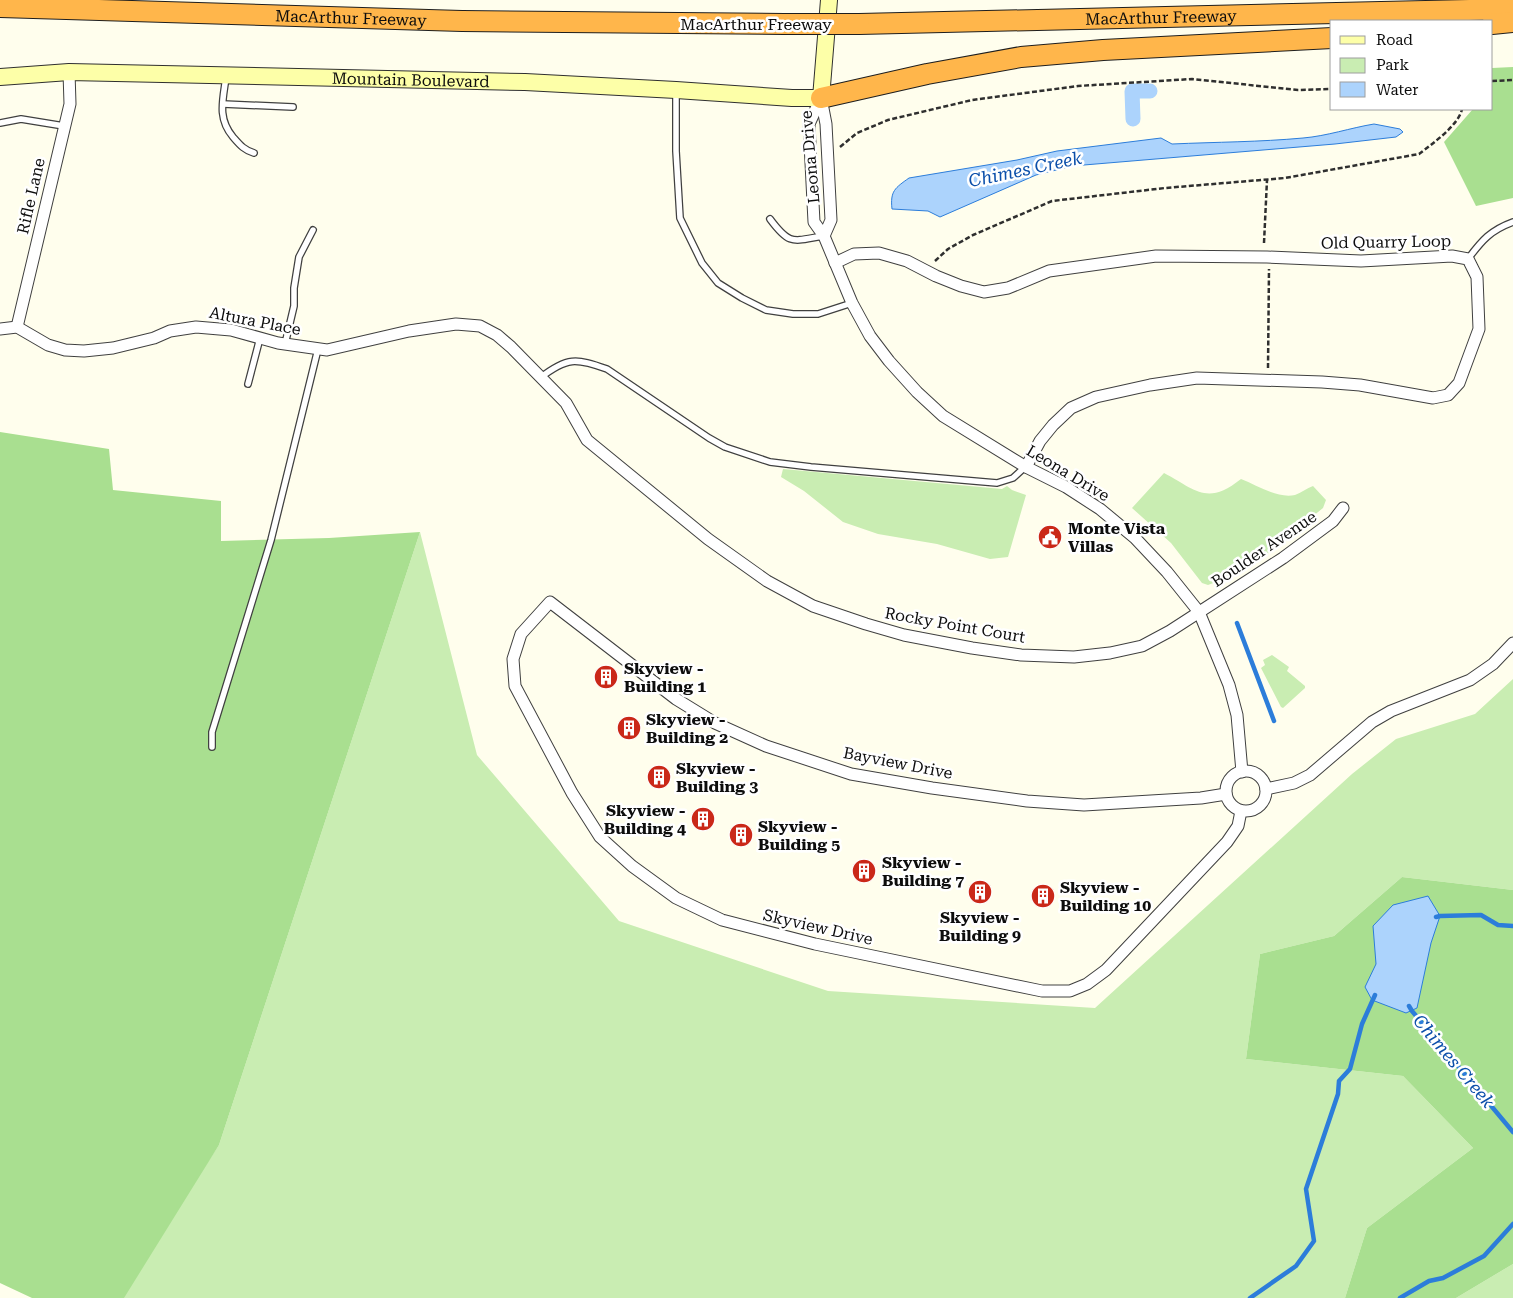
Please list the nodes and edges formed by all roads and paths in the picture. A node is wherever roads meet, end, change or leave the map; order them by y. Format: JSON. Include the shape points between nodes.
{"nodes":[{"id":1,"x":829,"y":0,"type":"edge"},
{"id":2,"x":0,"y":7,"type":"edge"},
{"id":3,"x":1513,"y":9,"type":"edge"},
{"id":4,"x":1513,"y":22,"type":"edge"},
{"id":5,"x":1493,"y":24,"type":"edge"},
{"id":6,"x":1330,"y":38,"type":"edge"},
{"id":7,"x":69,"y":72,"type":"junction"},
{"id":8,"x":226,"y":75,"type":"junction"},
{"id":9,"x":0,"y":77,"type":"edge"},
{"id":10,"x":1513,"y":80,"type":"edge"},
{"id":11,"x":1493,"y":81,"type":"edge"},
{"id":12,"x":1330,"y":89,"type":"edge"},
{"id":13,"x":676,"y":90,"type":"junction"},
{"id":14,"x":821,"y":98,"type":"junction"},
{"id":15,"x":223,"y":104,"type":"junction"},
{"id":16,"x":293,"y":106,"type":"dead end"},
{"id":17,"x":1462,"y":110,"type":"edge"},
{"id":18,"x":0,"y":123,"type":"edge"},
{"id":19,"x":64,"y":126,"type":"junction"},
{"id":20,"x":850,"y":140,"type":"dead end"},
{"id":21,"x":254,"y":154,"type":"dead end"},
{"id":22,"x":1267,"y":180,"type":"junction"},
{"id":23,"x":770,"y":219,"type":"dead end"},
{"id":24,"x":1513,"y":222,"type":"edge"},
{"id":25,"x":313,"y":230,"type":"dead end"},
{"id":26,"x":824,"y":236,"type":"junction"},
{"id":27,"x":1264,"y":243,"type":"dead end"},
{"id":28,"x":1468,"y":259,"type":"junction"},
{"id":29,"x":835,"y":263,"type":"junction"},
{"id":30,"x":1270,"y":267,"type":"dead end"},
{"id":31,"x":924,"y":270,"type":"junction"},
{"id":32,"x":852,"y":303,"type":"junction"},
{"id":33,"x":480,"y":326,"type":"joint"},
{"id":34,"x":18,"y":327,"type":"junction"},
{"id":35,"x":0,"y":329,"type":"edge"},
{"id":36,"x":260,"y":338,"type":"junction"},
{"id":37,"x":284,"y":344,"type":"junction"},
{"id":38,"x":318,"y":349,"type":"junction"},
{"id":39,"x":540,"y":378,"type":"junction"},
{"id":40,"x":1268,"y":380,"type":"junction"},
{"id":41,"x":248,"y":384,"type":"dead end"},
{"id":42,"x":1026,"y":467,"type":"junction"},
{"id":43,"x":1343,"y":508,"type":"dead end"},
{"id":44,"x":550,"y":602,"type":"joint"},
{"id":45,"x":1199,"y":612,"type":"junction"},
{"id":46,"x":1513,"y":643,"type":"edge"},
{"id":47,"x":212,"y":747,"type":"dead end"},
{"id":48,"x":1242,"y":772,"type":"junction"},
{"id":49,"x":1266,"y":789,"type":"junction"},
{"id":50,"x":1226,"y":794,"type":"junction"},
{"id":51,"x":1241,"y":811,"type":"junction"}],
"edges":[{"from":1,"to":14,"type":"main road"},
{"from":2,"to":3,"type":"highway","name":"MacArthur Freeway","bridge":true,"via":[[472,21],[784,24]]},
{"from":4,"to":5,"type":"highway"},
{"from":6,"to":14,"type":"highway","via":[[1030,56],[927,74]]},
{"from":7,"to":8,"type":"main road","name":"Mountain Boulevard"},
{"from":7,"to":9,"type":"main road","name":"Mountain Boulevard"},
{"from":7,"to":19,"type":"street","name":"Rifle Lane","via":[[70,104]]},
{"from":8,"to":13,"type":"main road","name":"Mountain Boulevard","via":[[526,82]]},
{"from":8,"to":15,"type":"lane"},
{"from":10,"to":11,"type":"path"},
{"from":12,"to":20,"type":"path","via":[[1298,90],[1192,79],[1078,86],[972,100],[888,120],[857,133]]},
{"from":13,"to":14,"type":"main road","name":"Mountain Boulevard"},
{"from":13,"to":32,"type":"lane","via":[[680,218],[702,263],[718,283],[766,310],[818,314]]},
{"from":14,"to":26,"type":"street","name":"Leona Drive","via":[[826,124],[831,220]]},
{"from":14,"to":26,"type":"street","name":"Leona Drive","via":[[808,133],[814,222]]},
{"from":15,"to":16,"type":"lane"},
{"from":15,"to":21,"type":"lane","via":[[224,124],[244,150]]},
{"from":17,"to":22,"type":"path","via":[[1454,123],[1419,154]]},
{"from":18,"to":19,"type":"lane","via":[[21,120]]},
{"from":19,"to":34,"type":"street","name":"Rifle Lane"},
{"from":22,"to":27,"type":"path"},
{"from":22,"to":31,"type":"path","via":[[1052,201],[973,235],[948,249]]},
{"from":23,"to":26,"type":"lane","via":[[786,238],[796,240]]},
{"from":24,"to":28,"type":"lane","via":[[1482,240]]},
{"from":25,"to":37,"type":"lane","via":[[299,257],[294,306]]},
{"from":26,"to":29,"type":"street","name":"Leona Drive"},
{"from":28,"to":31,"type":"street","name":"Old Quarry Loop","via":[[1452,256],[1361,261],[1156,256],[1048,271],[1008,288],[984,292]]},
{"from":28,"to":40,"type":"street","name":"Old Quarry Loop","via":[[1477,278],[1479,329],[1459,383],[1448,395],[1433,398],[1360,385]]},
{"from":29,"to":31,"type":"street","name":"Old Quarry Loop","via":[[854,254],[879,253]]},
{"from":29,"to":32,"type":"street","name":"Leona Drive"},
{"from":30,"to":40,"type":"path"},
{"from":32,"to":42,"type":"street","name":"Leona Drive","via":[[870,336],[917,392],[943,416]]},
{"from":33,"to":38,"type":"street","name":"Altura Place","via":[[456,324],[327,350]]},
{"from":33,"to":39,"type":"street","name":"Rocky Point Court","via":[[511,347]]},
{"from":34,"to":35,"type":"street"},
{"from":34,"to":36,"type":"street","name":"Altura Place","via":[[48,345],[84,351],[113,348],[196,327],[232,330]]},
{"from":36,"to":37,"type":"street","name":"Altura Place"},
{"from":36,"to":41,"type":"lane"},
{"from":37,"to":38,"type":"street","name":"Altura Place"},
{"from":38,"to":47,"type":"lane","via":[[271,540],[212,732]]},
{"from":39,"to":42,"type":"lane","via":[[568,361],[591,363],[608,369],[709,438],[770,462],[997,483],[1013,478]]},
{"from":39,"to":45,"type":"street","name":"Rocky Point Court","via":[[566,403],[587,440],[708,539],[767,581],[814,606],[904,635],[1021,655],[1074,657],[1142,646]]},
{"from":40,"to":42,"type":"street","name":"Old Quarry Loop","via":[[1197,378],[1096,397],[1071,408],[1053,425]]},
{"from":42,"to":45,"type":"street","name":"Leona Drive","via":[[1100,509],[1135,538]]},
{"from":43,"to":45,"type":"street","name":"Boulder Avenue","via":[[1333,522]]},
{"from":44,"to":50,"type":"street","name":"Bayview Drive","via":[[676,699],[715,723],[766,746],[851,774],[1027,801],[1084,805]]},
{"from":44,"to":51,"type":"street","name":"Skyview Drive","via":[[521,634],[513,659],[515,686],[572,793],[600,837],[632,866],[676,898],[722,920],[815,944],[1042,991],[1070,991],[1087,984],[1106,970],[1214,857],[1238,826]]},
{"from":45,"to":48,"type":"street","name":"Leona Drive","via":[[1229,685]]},
{"from":46,"to":49,"type":"street","via":[[1470,680],[1391,711],[1372,722],[1310,775],[1294,783]]},
{"from":48,"to":49,"type":"street","via":[[1256,774]]},
{"from":48,"to":50,"type":"street","via":[[1231,778]]},
{"from":49,"to":51,"type":"street","via":[[1265,798],[1258,808]]},
{"from":50,"to":51,"type":"street","via":[[1229,803]]}]}
